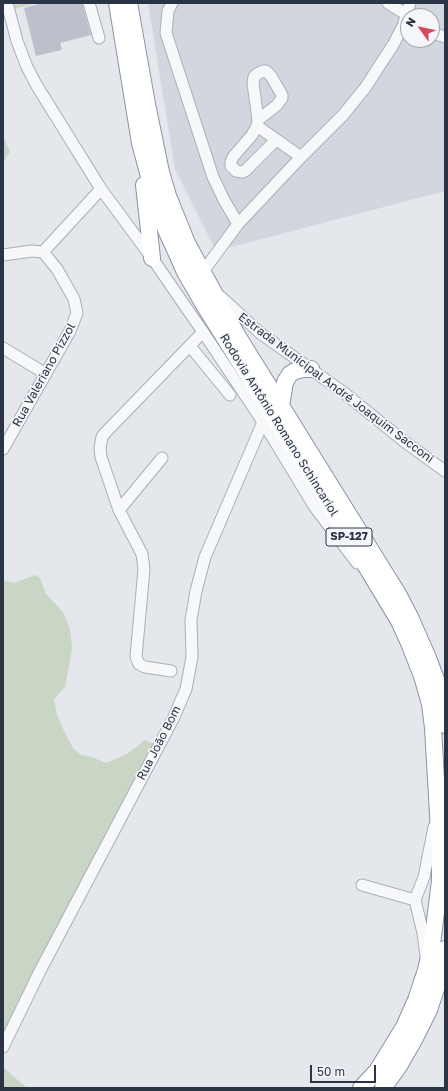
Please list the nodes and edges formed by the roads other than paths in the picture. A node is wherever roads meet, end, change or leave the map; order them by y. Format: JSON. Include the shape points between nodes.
{"nodes":[{"id":1,"x":7,"y":3,"type":"edge"},
{"id":2,"x":90,"y":3,"type":"edge"},
{"id":3,"x":117,"y":3,"type":"edge"},
{"id":4,"x":129,"y":3,"type":"edge"},
{"id":5,"x":172,"y":3,"type":"edge"},
{"id":6,"x":388,"y":3,"type":"edge"},
{"id":7,"x":400,"y":10,"type":"edge"},
{"id":8,"x":400,"y":32,"type":"edge"},
{"id":9,"x":99,"y":38,"type":"dead end"},
{"id":10,"x":276,"y":140,"type":"junction"},
{"id":11,"x":140,"y":144,"type":"junction"},
{"id":12,"x":301,"y":157,"type":"junction"},
{"id":13,"x":101,"y":189,"type":"junction"},
{"id":14,"x":238,"y":224,"type":"junction"},
{"id":15,"x":43,"y":252,"type":"junction"},
{"id":16,"x":3,"y":255,"type":"edge"},
{"id":17,"x":152,"y":258,"type":"junction"},
{"id":18,"x":206,"y":280,"type":"junction"},
{"id":19,"x":203,"y":332,"type":"junction"},
{"id":20,"x":190,"y":346,"type":"junction"},
{"id":21,"x":3,"y":348,"type":"edge"},
{"id":22,"x":311,"y":369,"type":"junction"},
{"id":23,"x":46,"y":374,"type":"junction"},
{"id":24,"x":230,"y":395,"type":"dead end"},
{"id":25,"x":281,"y":406,"type":"junction"},
{"id":26,"x":263,"y":422,"type":"junction"},
{"id":27,"x":3,"y":449,"type":"edge"},
{"id":28,"x":162,"y":458,"type":"dead end"},
{"id":29,"x":445,"y":471,"type":"edge"},
{"id":30,"x":119,"y":510,"type":"junction"},
{"id":31,"x":387,"y":600,"type":"junction"},
{"id":32,"x":171,"y":671,"type":"dead end"},
{"id":33,"x":445,"y":725,"type":"edge"},
{"id":34,"x":438,"y":808,"type":"junction"},
{"id":35,"x":362,"y":885,"type":"dead end"},
{"id":36,"x":416,"y":900,"type":"junction"},
{"id":37,"x":445,"y":949,"type":"edge"},
{"id":38,"x":427,"y":965,"type":"junction"},
{"id":39,"x":3,"y":1047,"type":"edge"},
{"id":40,"x":362,"y":1088,"type":"edge"},
{"id":41,"x":383,"y":1088,"type":"edge"}],
"edges":[{"from":1,"to":13,"type":"street","via":[[27,67]]},
{"from":2,"to":9,"type":"street"},
{"from":3,"to":11,"type":"highway","name":"Rodovia Antônio Romano Schincariol","number":"SP-127"},
{"from":4,"to":18,"type":"highway","name":"Rodovia Antônio Romano Schincariol","number":"SP-127","via":[[161,172],[177,220]]},
{"from":5,"to":14,"type":"street","via":[[168,11],[166,33],[213,177]]},
{"from":6,"to":7,"type":"street"},
{"from":8,"to":12,"type":"street","via":[[365,88],[343,115]]},
{"from":10,"to":10,"type":"street","via":[[245,171],[236,171],[231,166],[233,158],[252,135],[258,123]]},
{"from":10,"to":12,"type":"street"},
{"from":11,"to":17,"type":"highway"},
{"from":11,"to":31,"type":"highway","name":"Rodovia Antônio Romano Schincariol","number":"SP-127","via":[[166,230],[191,283]]},
{"from":12,"to":14,"type":"street"},
{"from":13,"to":15,"type":"street"},
{"from":13,"to":17,"type":"street"},
{"from":14,"to":18,"type":"street"},
{"from":15,"to":16,"type":"street"},
{"from":15,"to":23,"type":"street","name":"Rua Valeriano Pizzol","via":[[57,269],[74,299],[76,313],[70,331]]},
{"from":17,"to":19,"type":"street"},
{"from":18,"to":22,"type":"street","name":"Estrada Municipal André Joaquim Sacconi","via":[[260,333]]},
{"from":18,"to":25,"type":"highway","name":"Rodovia Antônio Romano Schincariol","number":"SP-127"},
{"from":19,"to":20,"type":"street"},
{"from":19,"to":26,"type":"street"},
{"from":20,"to":24,"type":"street"},
{"from":20,"to":30,"type":"street","via":[[102,437],[101,457]]},
{"from":21,"to":23,"type":"street"},
{"from":22,"to":25,"type":"highway","via":[[290,374],[285,382]]},
{"from":22,"to":29,"type":"street","name":"Estrada Municipal André Joaquim Sacconi"},
{"from":23,"to":27,"type":"street","name":"Rua Valeriano Pizzol"},
{"from":25,"to":33,"type":"highway","name":"Rodovia Antônio Romano Schincariol","number":"SP-127","via":[[410,617],[436,682]]},
{"from":26,"to":31,"type":"street","via":[[314,506]]},
{"from":26,"to":39,"type":"street","name":"Rua João Bom","via":[[206,557],[198,584],[190,620],[192,657],[186,689],[173,719],[40,971]]},
{"from":28,"to":30,"type":"street"},
{"from":30,"to":32,"type":"street","via":[[142,554],[144,570],[136,657],[139,664],[144,667]]},
{"from":31,"to":34,"type":"highway","name":"Rodovia Antônio Romano Schincariol","number":"SP-127","via":[[410,643],[430,704]]},
{"from":34,"to":36,"type":"street","via":[[424,877]]},
{"from":34,"to":38,"type":"highway","name":"Rodovia Antônio Romano Schincariol","number":"SP-127","via":[[440,881]]},
{"from":35,"to":36,"type":"street"},
{"from":36,"to":38,"type":"street"},
{"from":37,"to":41,"type":"highway","via":[[429,1010],[399,1066]]},
{"from":38,"to":40,"type":"highway","name":"Rodovia Antônio Romano Schincariol","number":"SP-127","via":[[404,1027],[377,1071]]}]}
